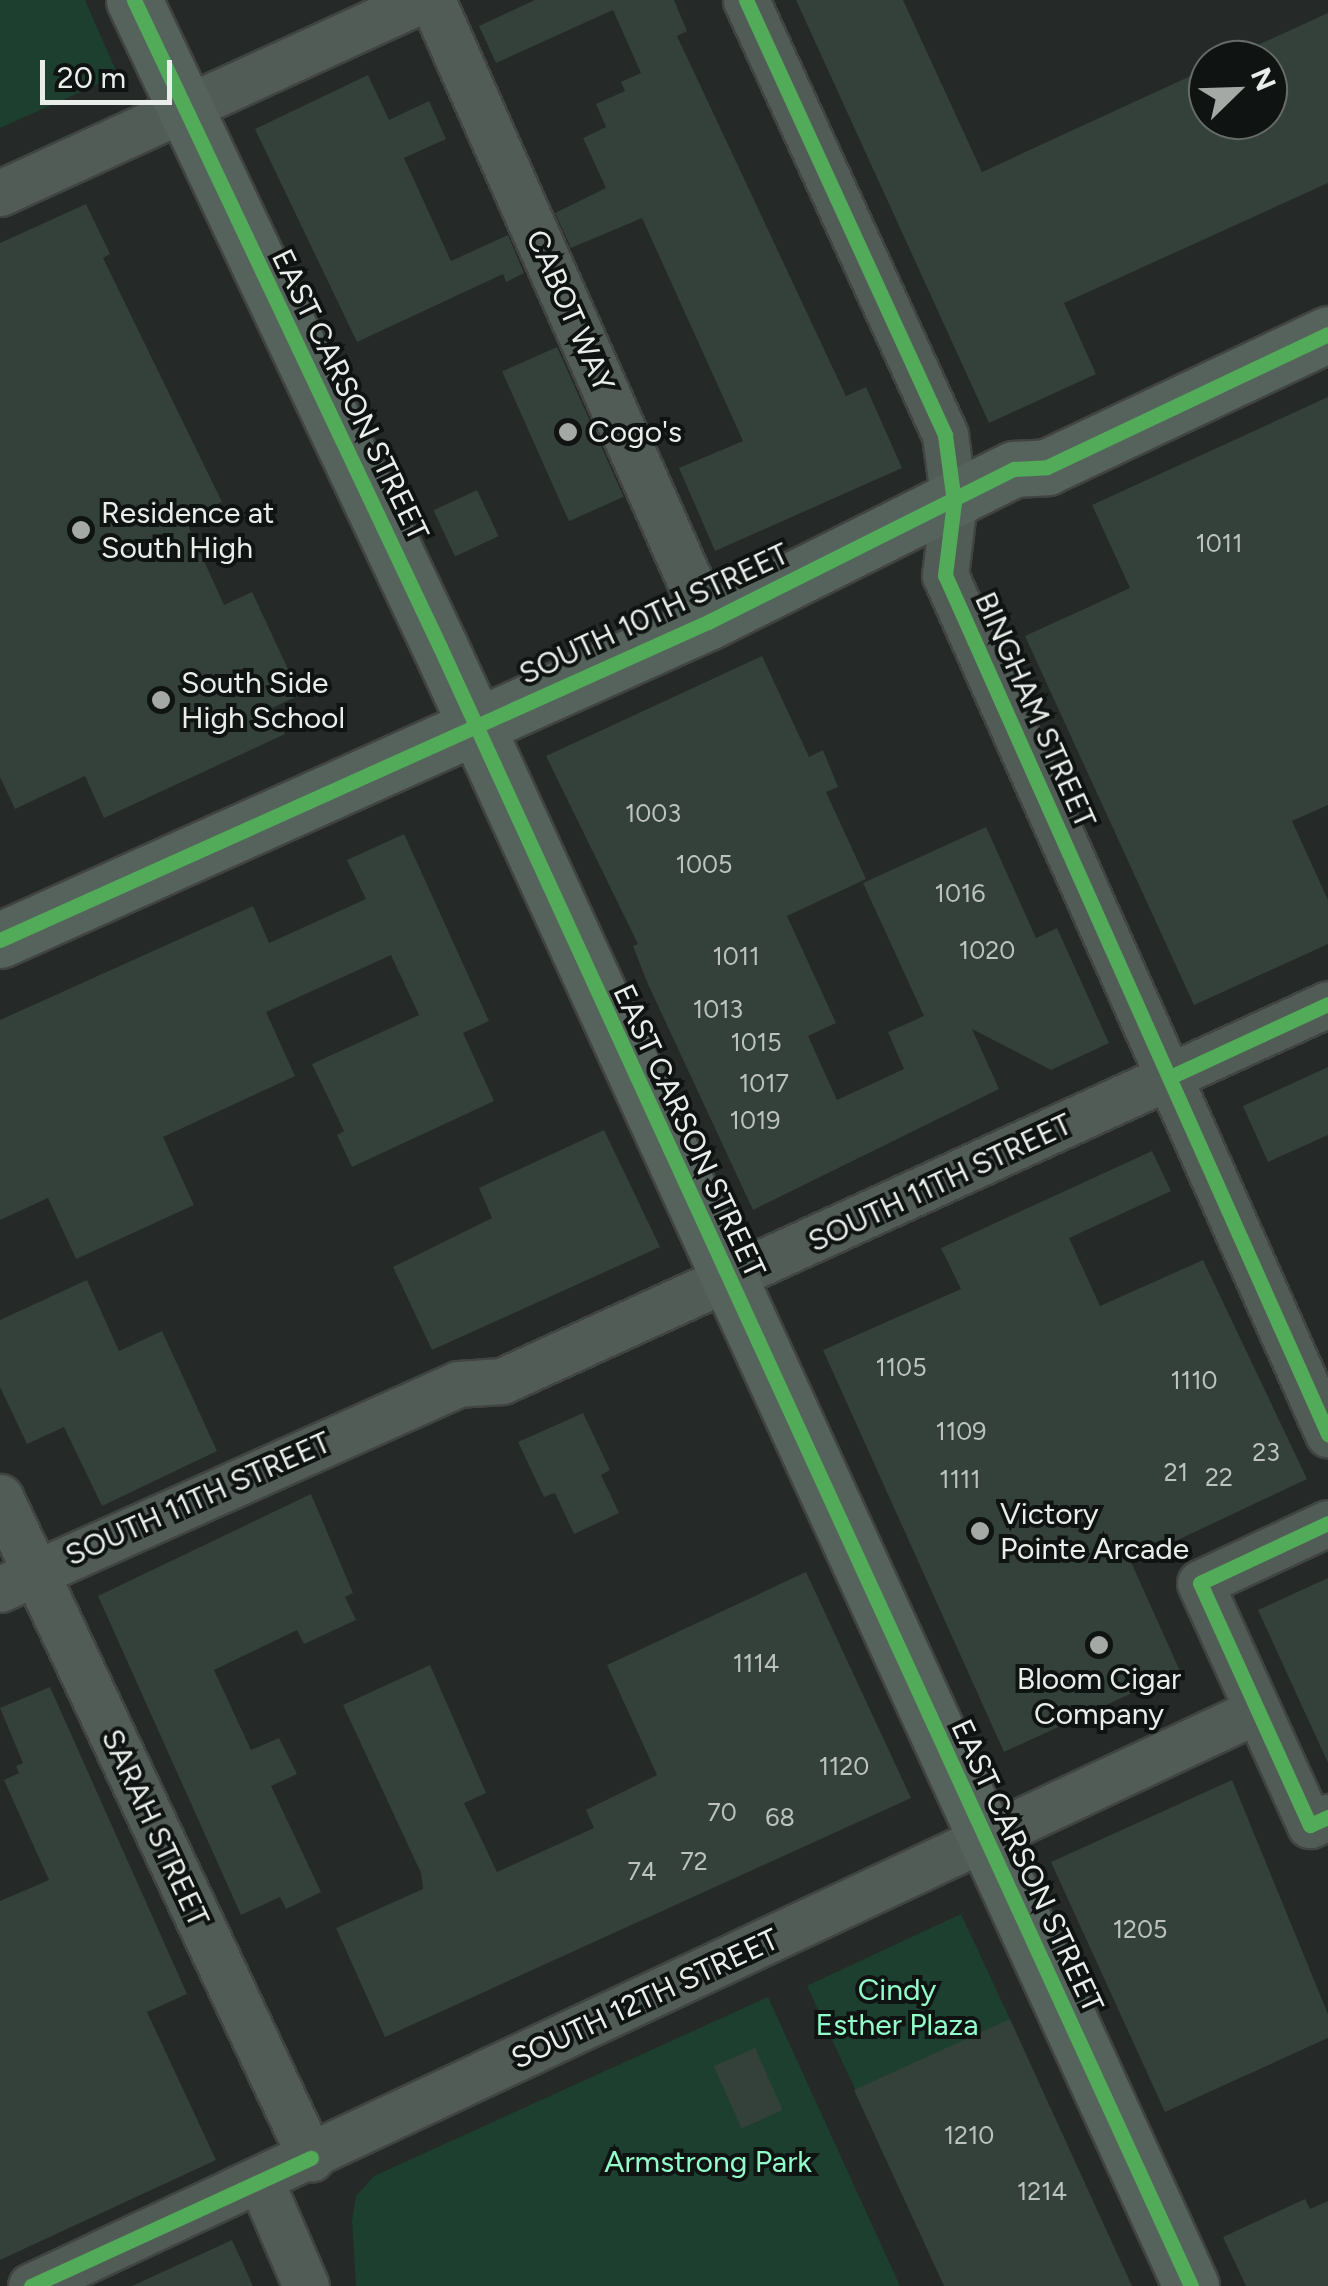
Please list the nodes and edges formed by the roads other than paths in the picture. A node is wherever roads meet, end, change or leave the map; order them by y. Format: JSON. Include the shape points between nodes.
{"nodes":[{"id":1,"x":134,"y":0,"type":"edge"},
{"id":2,"x":422,"y":0,"type":"edge"},
{"id":3,"x":432,"y":0,"type":"edge"},
{"id":4,"x":746,"y":0,"type":"edge"},
{"id":5,"x":184,"y":110,"type":"junction"},
{"id":6,"x":0,"y":193,"type":"edge"},
{"id":7,"x":1328,"y":334,"type":"edge"},
{"id":8,"x":954,"y":502,"type":"junction"},
{"id":9,"x":708,"y":622,"type":"junction"},
{"id":10,"x":475,"y":724,"type":"junction"},
{"id":11,"x":0,"y":940,"type":"edge"},
{"id":12,"x":1328,"y":1004,"type":"edge"},
{"id":13,"x":1170,"y":1076,"type":"junction"},
{"id":14,"x":728,"y":1281,"type":"junction"},
{"id":15,"x":1328,"y":1434,"type":"edge"},
{"id":16,"x":0,"y":1497,"type":"edge"},
{"id":17,"x":1328,"y":1523,"type":"edge"},
{"id":18,"x":17,"y":1580,"type":"edge"},
{"id":19,"x":1258,"y":1710,"type":"junction"},
{"id":20,"x":1328,"y":1817,"type":"edge"},
{"id":21,"x":984,"y":1838,"type":"junction"},
{"id":22,"x":311,"y":2158,"type":"junction"},
{"id":23,"x":262,"y":2182,"type":"junction"},
{"id":24,"x":31,"y":2286,"type":"edge"},
{"id":25,"x":306,"y":2286,"type":"edge"},
{"id":26,"x":1191,"y":2286,"type":"edge"}],
"edges":[{"from":1,"to":5,"type":"main road","name":"EAST CARSON STREET"},
{"from":2,"to":5,"type":"street"},
{"from":3,"to":9,"type":"street","name":"CABOT WAY"},
{"from":4,"to":8,"type":"street","name":"BINGHAM STREET","via":[[945,435]]},
{"from":5,"to":6,"type":"street"},
{"from":5,"to":10,"type":"main road","name":"EAST CARSON STREET"},
{"from":7,"to":8,"type":"main road","name":"SOUTH 10TH STREET","via":[[1046,466],[1014,469]]},
{"from":8,"to":9,"type":"main road","name":"SOUTH 10TH STREET"},
{"from":8,"to":13,"type":"street","name":"BINGHAM STREET","via":[[945,575]]},
{"from":9,"to":10,"type":"main road","name":"SOUTH 10TH STREET"},
{"from":10,"to":11,"type":"main road","name":"SOUTH 10TH STREET"},
{"from":10,"to":14,"type":"main road","name":"EAST CARSON STREET"},
{"from":12,"to":13,"type":"street","name":"SOUTH 11TH STREET"},
{"from":13,"to":14,"type":"street","name":"SOUTH 11TH STREET"},
{"from":13,"to":15,"type":"street","name":"BINGHAM STREET"},
{"from":14,"to":18,"type":"street","name":"SOUTH 11TH STREET","via":[[502,1382],[458,1384]]},
{"from":14,"to":21,"type":"main road","name":"EAST CARSON STREET"},
{"from":16,"to":18,"type":"street","name":"SARAH STREET"},
{"from":17,"to":19,"type":"street","via":[[1200,1584]]},
{"from":18,"to":22,"type":"street","name":"SARAH STREET"},
{"from":19,"to":20,"type":"street","via":[[1310,1825]]},
{"from":19,"to":21,"type":"street","name":"SOUTH 12TH STREET"},
{"from":21,"to":22,"type":"street","name":"SOUTH 12TH STREET"},
{"from":21,"to":26,"type":"main road","name":"EAST CARSON STREET"},
{"from":22,"to":23,"type":"street","name":"SOUTH 12TH STREET"},
{"from":23,"to":24,"type":"street","name":"SOUTH 12TH STREET"},
{"from":23,"to":25,"type":"street"}]}
